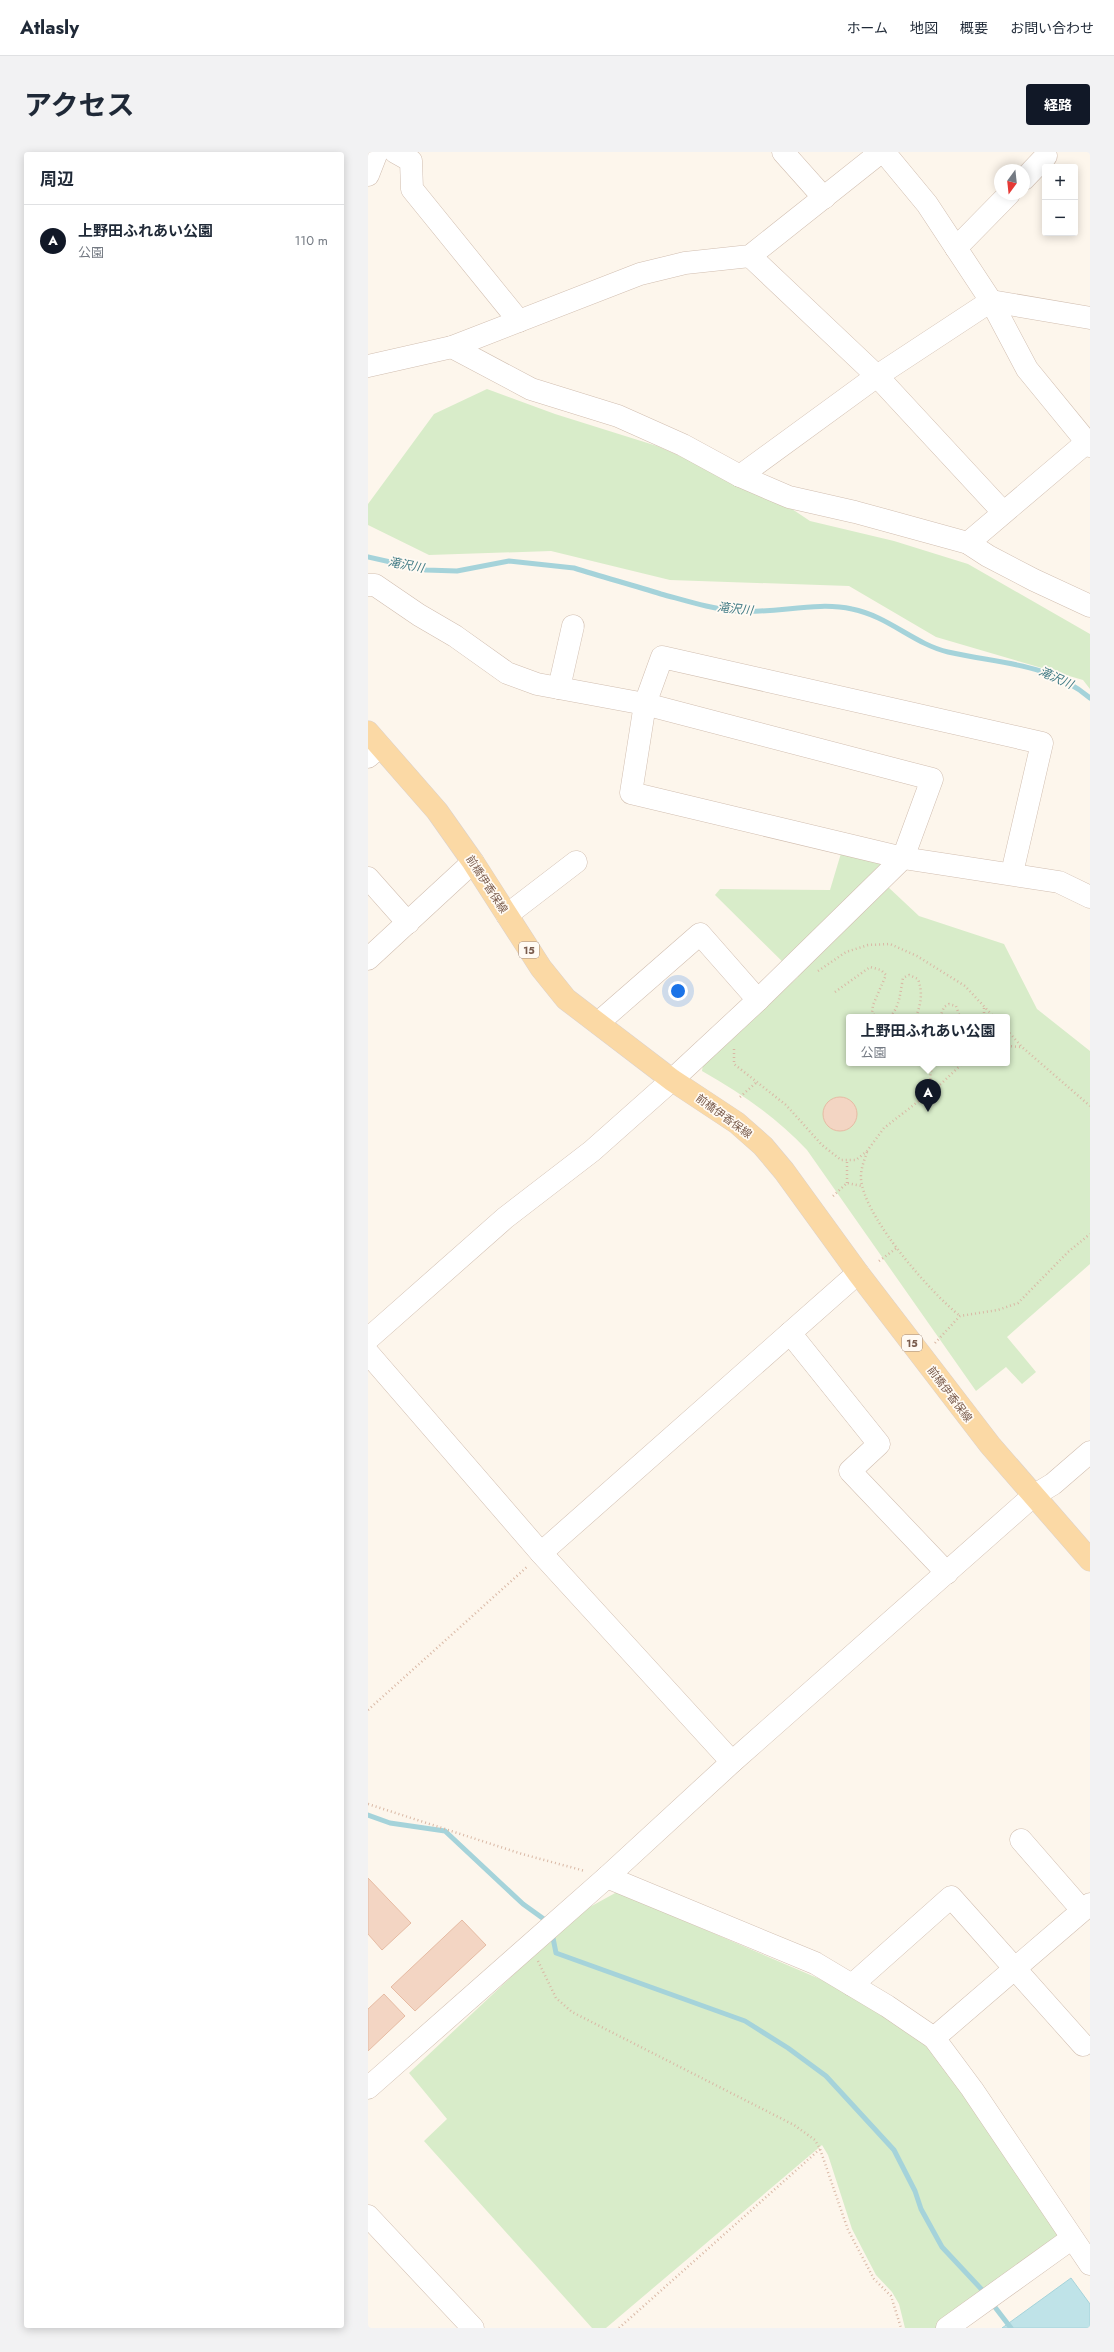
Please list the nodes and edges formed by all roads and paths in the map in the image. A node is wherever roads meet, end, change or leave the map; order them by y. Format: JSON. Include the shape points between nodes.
{"nodes":[{"id":1,"x":377,"y":152,"type":"edge"},
{"id":2,"x":395,"y":152,"type":"edge"},
{"id":3,"x":783,"y":152,"type":"edge"},
{"id":4,"x":882,"y":152,"type":"edge"},
{"id":5,"x":1046,"y":156,"type":"dead end"},
{"id":6,"x":1030,"y":173,"type":"edge"},
{"id":7,"x":368,"y":175,"type":"edge"},
{"id":8,"x":824,"y":198,"type":"junction"},
{"id":9,"x":1003,"y":200,"type":"edge"},
{"id":10,"x":956,"y":248,"type":"junction"},
{"id":11,"x":750,"y":256,"type":"junction"},
{"id":12,"x":991,"y":301,"type":"junction"},
{"id":13,"x":1090,"y":318,"type":"edge"},
{"id":14,"x":519,"y":321,"type":"junction"},
{"id":15,"x":452,"y":347,"type":"junction"},
{"id":16,"x":368,"y":366,"type":"edge"},
{"id":17,"x":877,"y":376,"type":"junction"},
{"id":18,"x":1088,"y":444,"type":"edge"},
{"id":19,"x":740,"y":476,"type":"junction"},
{"id":20,"x":1003,"y":512,"type":"junction"},
{"id":21,"x":968,"y":543,"type":"junction"},
{"id":22,"x":368,"y":584,"type":"edge"},
{"id":23,"x":1090,"y":606,"type":"edge"},
{"id":24,"x":573,"y":626,"type":"dead end"},
{"id":25,"x":559,"y":688,"type":"junction"},
{"id":26,"x":645,"y":704,"type":"junction"},
{"id":27,"x":372,"y":745,"type":"edge"},
{"id":28,"x":902,"y":858,"type":"junction"},
{"id":29,"x":473,"y":862,"type":"junction"},
{"id":30,"x":576,"y":862,"type":"dead end"},
{"id":31,"x":1012,"y":873,"type":"junction"},
{"id":32,"x":368,"y":878,"type":"edge"},
{"id":33,"x":1090,"y":897,"type":"edge"},
{"id":34,"x":506,"y":915,"type":"junction"},
{"id":35,"x":408,"y":923,"type":"junction"},
{"id":36,"x":368,"y":959,"type":"edge"},
{"id":37,"x":813,"y":974,"type":"dead end"},
{"id":38,"x":836,"y":992,"type":"dead end"},
{"id":39,"x":758,"y":1000,"type":"junction"},
{"id":40,"x":984,"y":1007,"type":"junction"},
{"id":41,"x":873,"y":1014,"type":"edge"},
{"id":42,"x":893,"y":1014,"type":"edge"},
{"id":43,"x":917,"y":1014,"type":"edge"},
{"id":44,"x":941,"y":1014,"type":"edge"},
{"id":45,"x":959,"y":1014,"type":"edge"},
{"id":46,"x":984,"y":1014,"type":"edge"},
{"id":47,"x":991,"y":1014,"type":"edge"},
{"id":48,"x":598,"y":1023,"type":"junction"},
{"id":49,"x":1010,"y":1033,"type":"edge"},
{"id":50,"x":736,"y":1043,"type":"dead end"},
{"id":51,"x":1010,"y":1046,"type":"edge"},
{"id":52,"x":1022,"y":1047,"type":"junction"},
{"id":53,"x":933,"y":1066,"type":"edge"},
{"id":54,"x":960,"y":1066,"type":"edge"},
{"id":55,"x":672,"y":1080,"type":"junction"},
{"id":56,"x":758,"y":1082,"type":"junction"},
{"id":57,"x":933,"y":1091,"type":"junction"},
{"id":58,"x":740,"y":1097,"type":"dead end"},
{"id":59,"x":1090,"y":1106,"type":"edge"},
{"id":60,"x":867,"y":1151,"type":"junction"},
{"id":61,"x":847,"y":1160,"type":"junction"},
{"id":62,"x":847,"y":1183,"type":"junction"},
{"id":63,"x":862,"y":1186,"type":"junction"},
{"id":64,"x":833,"y":1196,"type":"dead end"},
{"id":65,"x":1090,"y":1234,"type":"edge"},
{"id":66,"x":898,"y":1246,"type":"junction"},
{"id":67,"x":879,"y":1260,"type":"dead end"},
{"id":68,"x":858,"y":1273,"type":"junction"},
{"id":69,"x":960,"y":1316,"type":"junction"},
{"id":70,"x":790,"y":1333,"type":"junction"},
{"id":71,"x":368,"y":1339,"type":"edge"},
{"id":72,"x":935,"y":1343,"type":"dead end"},
{"id":73,"x":368,"y":1354,"type":"edge"},
{"id":74,"x":1090,"y":1452,"type":"edge"},
{"id":75,"x":1033,"y":1496,"type":"junction"},
{"id":76,"x":541,"y":1553,"type":"junction"},
{"id":77,"x":1090,"y":1560,"type":"edge"},
{"id":78,"x":947,"y":1574,"type":"junction"},
{"id":79,"x":368,"y":1710,"type":"edge"},
{"id":80,"x":732,"y":1762,"type":"junction"},
{"id":81,"x":368,"y":1804,"type":"edge"},
{"id":82,"x":1021,"y":1840,"type":"dead end"},
{"id":83,"x":607,"y":1877,"type":"junction"},
{"id":84,"x":1086,"y":1907,"type":"edge"},
{"id":85,"x":530,"y":1945,"type":"junction"},
{"id":86,"x":1014,"y":1969,"type":"junction"},
{"id":87,"x":852,"y":1985,"type":"junction"},
{"id":88,"x":934,"y":2038,"type":"junction"},
{"id":89,"x":1083,"y":2045,"type":"dead end"},
{"id":90,"x":368,"y":2088,"type":"edge"},
{"id":91,"x":820,"y":2149,"type":"junction"},
{"id":92,"x":368,"y":2216,"type":"edge"},
{"id":93,"x":1071,"y":2239,"type":"junction"},
{"id":94,"x":1090,"y":2264,"type":"edge"},
{"id":95,"x":473,"y":2328,"type":"edge"},
{"id":96,"x":619,"y":2328,"type":"edge"},
{"id":97,"x":901,"y":2328,"type":"edge"},
{"id":98,"x":947,"y":2328,"type":"edge"}],
"edges":[{"from":1,"to":7,"type":"street"},
{"from":2,"to":14,"type":"street","via":[[411,161],[412,189]]},
{"from":3,"to":8,"type":"street"},
{"from":4,"to":8,"type":"street"},
{"from":4,"to":10,"type":"street","via":[[927,204]]},
{"from":5,"to":6,"type":"street"},
{"from":8,"to":11,"type":"street"},
{"from":9,"to":10,"type":"street"},
{"from":10,"to":12,"type":"street"},
{"from":11,"to":14,"type":"street","via":[[685,263],[640,274]]},
{"from":11,"to":17,"type":"street"},
{"from":12,"to":13,"type":"street"},
{"from":12,"to":17,"type":"street"},
{"from":12,"to":18,"type":"street","via":[[1027,369]]},
{"from":14,"to":15,"type":"street"},
{"from":15,"to":16,"type":"street"},
{"from":15,"to":19,"type":"street","via":[[531,389],[618,416],[684,444]]},
{"from":17,"to":19,"type":"street"},
{"from":17,"to":20,"type":"street"},
{"from":18,"to":20,"type":"street"},
{"from":19,"to":21,"type":"street","via":[[789,497]]},
{"from":20,"to":21,"type":"street"},
{"from":21,"to":23,"type":"street","via":[[1034,580]]},
{"from":22,"to":25,"type":"street","via":[[375,585],[455,636],[507,673],[537,684]]},
{"from":24,"to":25,"type":"street"},
{"from":25,"to":26,"type":"street"},
{"from":26,"to":28,"type":"street","via":[[631,793]]},
{"from":26,"to":28,"type":"street","via":[[932,778]]},
{"from":26,"to":31,"type":"street","via":[[662,657],[1042,743]]},
{"from":27,"to":29,"type":"main road","name":"前橋伊香保線","number":"15","via":[[437,811]]},
{"from":28,"to":31,"type":"street"},
{"from":28,"to":39,"type":"street"},
{"from":29,"to":34,"type":"main road","name":"前橋伊香保線","number":"15"},
{"from":29,"to":35,"type":"street"},
{"from":30,"to":34,"type":"street"},
{"from":31,"to":33,"type":"street","via":[[1059,882]]},
{"from":32,"to":35,"type":"street"},
{"from":34,"to":48,"type":"main road","name":"前橋伊香保線","number":"15","via":[[541,968],[566,999]]},
{"from":35,"to":36,"type":"street"},
{"from":37,"to":40,"type":"path","via":[[846,952],[868,945],[890,944],[917,956],[965,986]]},
{"from":38,"to":41,"type":"path","via":[[870,968],[882,970],[886,975],[873,1005]]},
{"from":39,"to":48,"type":"street","via":[[700,934]]},
{"from":39,"to":55,"type":"street"},
{"from":40,"to":46,"type":"path"},
{"from":40,"to":47,"type":"path"},
{"from":42,"to":43,"type":"path","via":[[899,1001],[903,978],[909,975],[918,979],[921,988],[922,998]]},
{"from":44,"to":45,"type":"path","via":[[944,1007],[949,1004],[956,1006]]},
{"from":48,"to":55,"type":"main road","name":"前橋伊香保線","number":"15"},
{"from":49,"to":52,"type":"path"},
{"from":50,"to":56,"type":"path","via":[[733,1052],[734,1064]]},
{"from":51,"to":52,"type":"path"},
{"from":52,"to":59,"type":"path"},
{"from":53,"to":57,"type":"path","via":[[930,1081]]},
{"from":54,"to":57,"type":"path"},
{"from":55,"to":68,"type":"main road","name":"前橋伊香保線","number":"15","via":[[737,1123],[763,1146]]},
{"from":55,"to":71,"type":"street","via":[[592,1151],[506,1218]]},
{"from":56,"to":58,"type":"path"},
{"from":56,"to":61,"type":"path","via":[[786,1105],[822,1145],[841,1160]]},
{"from":57,"to":60,"type":"path","via":[[884,1128]]},
{"from":60,"to":61,"type":"path","via":[[856,1160]]},
{"from":60,"to":63,"type":"path","via":[[861,1170]]},
{"from":61,"to":62,"type":"path"},
{"from":62,"to":63,"type":"path"},
{"from":62,"to":64,"type":"path"},
{"from":63,"to":66,"type":"path","via":[[872,1208]]},
{"from":65,"to":69,"type":"path","via":[[1068,1252],[1018,1303],[998,1310]]},
{"from":66,"to":67,"type":"path"},
{"from":66,"to":69,"type":"path","via":[[915,1272]]},
{"from":68,"to":70,"type":"street"},
{"from":68,"to":75,"type":"main road","name":"前橋伊香保線","number":"15","via":[[990,1445]]},
{"from":69,"to":72,"type":"path"},
{"from":70,"to":76,"type":"street"},
{"from":70,"to":78,"type":"street","via":[[879,1444],[850,1471]]},
{"from":73,"to":76,"type":"street"},
{"from":74,"to":75,"type":"street","via":[[1053,1484]]},
{"from":75,"to":77,"type":"main road","name":"前橋伊香保線","number":"15"},
{"from":75,"to":78,"type":"street"},
{"from":76,"to":79,"type":"path"},
{"from":76,"to":80,"type":"street"},
{"from":78,"to":80,"type":"street"},
{"from":80,"to":83,"type":"street"},
{"from":81,"to":83,"type":"path","via":[[522,1854]]},
{"from":82,"to":84,"type":"street"},
{"from":83,"to":85,"type":"street"},
{"from":83,"to":87,"type":"street","via":[[815,1963]]},
{"from":84,"to":86,"type":"street"},
{"from":85,"to":90,"type":"street"},
{"from":85,"to":91,"type":"path","via":[[556,1998],[572,2012],[794,2124],[815,2140]]},
{"from":86,"to":87,"type":"street","via":[[951,1897]]},
{"from":86,"to":88,"type":"street"},
{"from":86,"to":89,"type":"street"},
{"from":87,"to":88,"type":"street"},
{"from":88,"to":93,"type":"street","via":[[972,2089]]},
{"from":91,"to":96,"type":"path"},
{"from":91,"to":97,"type":"path","via":[[848,2230],[874,2279],[890,2296]]},
{"from":92,"to":95,"type":"street"},
{"from":93,"to":94,"type":"street"},
{"from":93,"to":98,"type":"street"}]}
